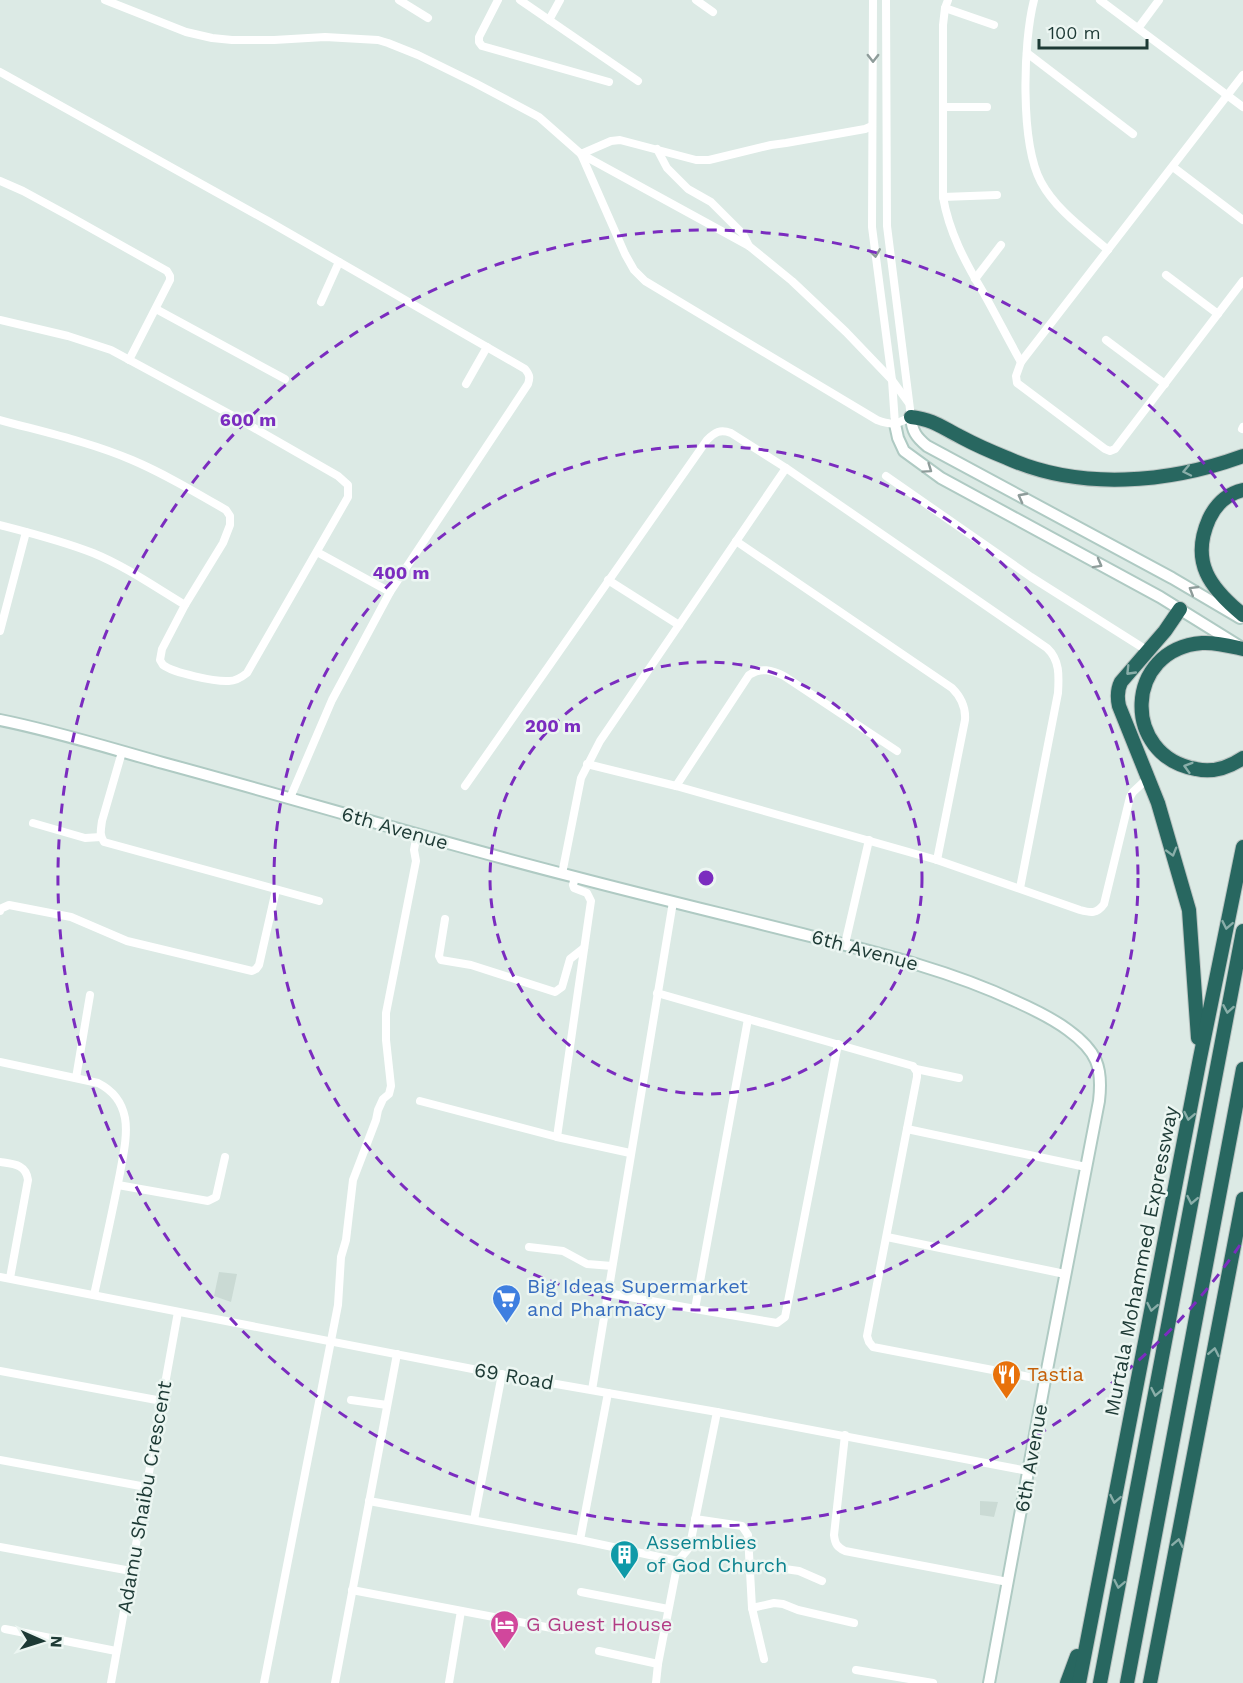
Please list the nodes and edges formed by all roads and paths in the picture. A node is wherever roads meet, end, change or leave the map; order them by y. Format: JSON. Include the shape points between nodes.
{"nodes":[{"id":1,"x":105,"y":0,"type":"edge"},
{"id":2,"x":399,"y":0,"type":"edge"},
{"id":3,"x":498,"y":0,"type":"edge"},
{"id":4,"x":520,"y":0,"type":"edge"},
{"id":5,"x":560,"y":0,"type":"edge"},
{"id":6,"x":696,"y":0,"type":"edge"},
{"id":7,"x":873,"y":0,"type":"edge"},
{"id":8,"x":886,"y":0,"type":"edge"},
{"id":9,"x":1034,"y":0,"type":"edge"},
{"id":10,"x":1100,"y":0,"type":"edge"},
{"id":11,"x":1159,"y":0,"type":"edge"},
{"id":12,"x":120,"y":2,"type":"edge"},
{"id":13,"x":946,"y":4,"type":"edge"},
{"id":14,"x":713,"y":12,"type":"dead end"},
{"id":15,"x":428,"y":18,"type":"dead end"},
{"id":16,"x":549,"y":21,"type":"junction"},
{"id":17,"x":994,"y":25,"type":"dead end"},
{"id":18,"x":1139,"y":27,"type":"junction"},
{"id":19,"x":1027,"y":53,"type":"junction"},
{"id":20,"x":0,"y":72,"type":"edge"},
{"id":21,"x":1243,"y":75,"type":"edge"},
{"id":22,"x":638,"y":81,"type":"dead end"},
{"id":23,"x":609,"y":82,"type":"dead end"},
{"id":24,"x":1227,"y":96,"type":"junction"},
{"id":25,"x":943,"y":107,"type":"junction"},
{"id":26,"x":987,"y":107,"type":"dead end"},
{"id":27,"x":1243,"y":107,"type":"edge"},
{"id":28,"x":872,"y":126,"type":"junction"},
{"id":29,"x":1133,"y":134,"type":"dead end"},
{"id":30,"x":657,"y":149,"type":"junction"},
{"id":31,"x":581,"y":154,"type":"junction"},
{"id":32,"x":1173,"y":167,"type":"junction"},
{"id":33,"x":0,"y":181,"type":"edge"},
{"id":34,"x":997,"y":195,"type":"dead end"},
{"id":35,"x":943,"y":197,"type":"junction"},
{"id":36,"x":1243,"y":220,"type":"edge"},
{"id":37,"x":1001,"y":245,"type":"dead end"},
{"id":38,"x":749,"y":246,"type":"junction"},
{"id":39,"x":1108,"y":250,"type":"junction"},
{"id":40,"x":339,"y":262,"type":"junction"},
{"id":41,"x":1166,"y":275,"type":"dead end"},
{"id":42,"x":975,"y":279,"type":"junction"},
{"id":43,"x":1243,"y":281,"type":"edge"},
{"id":44,"x":321,"y":302,"type":"dead end"},
{"id":45,"x":156,"y":309,"type":"junction"},
{"id":46,"x":1218,"y":314,"type":"junction"},
{"id":47,"x":0,"y":320,"type":"edge"},
{"id":48,"x":1106,"y":340,"type":"dead end"},
{"id":49,"x":487,"y":347,"type":"junction"},
{"id":50,"x":129,"y":360,"type":"junction"},
{"id":51,"x":1021,"y":362,"type":"junction"},
{"id":52,"x":285,"y":379,"type":"dead end"},
{"id":53,"x":892,"y":380,"type":"junction"},
{"id":54,"x":466,"y":384,"type":"dead end"},
{"id":55,"x":1165,"y":384,"type":"junction"},
{"id":56,"x":910,"y":411,"type":"junction"},
{"id":57,"x":0,"y":420,"type":"edge"},
{"id":58,"x":895,"y":424,"type":"junction"},
{"id":59,"x":1243,"y":456,"type":"edge"},
{"id":60,"x":786,"y":468,"type":"junction"},
{"id":61,"x":886,"y":476,"type":"dead end"},
{"id":62,"x":1243,"y":490,"type":"edge"},
{"id":63,"x":0,"y":525,"type":"edge"},
{"id":64,"x":26,"y":532,"type":"junction"},
{"id":65,"x":736,"y":541,"type":"junction"},
{"id":66,"x":317,"y":552,"type":"junction"},
{"id":67,"x":608,"y":580,"type":"junction"},
{"id":68,"x":390,"y":592,"type":"junction"},
{"id":69,"x":185,"y":605,"type":"junction"},
{"id":70,"x":1180,"y":609,"type":"junction"},
{"id":71,"x":1243,"y":615,"type":"edge"},
{"id":72,"x":1243,"y":620,"type":"edge"},
{"id":73,"x":679,"y":625,"type":"junction"},
{"id":74,"x":0,"y":631,"type":"edge"},
{"id":75,"x":1243,"y":649,"type":"edge"},
{"id":76,"x":1148,"y":651,"type":"junction"},
{"id":77,"x":0,"y":720,"type":"edge"},
{"id":78,"x":897,"y":751,"type":"dead end"},
{"id":79,"x":122,"y":752,"type":"junction"},
{"id":80,"x":1243,"y":758,"type":"edge"},
{"id":81,"x":587,"y":764,"type":"junction"},
{"id":82,"x":1148,"y":778,"type":"junction"},
{"id":83,"x":465,"y":786,"type":"dead end"},
{"id":84,"x":676,"y":786,"type":"junction"},
{"id":85,"x":290,"y":798,"type":"junction"},
{"id":86,"x":33,"y":823,"type":"dead end"},
{"id":87,"x":417,"y":834,"type":"junction"},
{"id":88,"x":101,"y":837,"type":"junction"},
{"id":89,"x":869,"y":840,"type":"junction"},
{"id":90,"x":1243,"y":847,"type":"edge"},
{"id":91,"x":937,"y":860,"type":"junction"},
{"id":92,"x":561,"y":874,"type":"junction"},
{"id":93,"x":575,"y":878,"type":"junction"},
{"id":94,"x":1020,"y":888,"type":"junction"},
{"id":95,"x":276,"y":890,"type":"junction"},
{"id":96,"x":319,"y":901,"type":"dead end"},
{"id":97,"x":673,"y":902,"type":"junction"},
{"id":98,"x":0,"y":911,"type":"edge"},
{"id":99,"x":445,"y":919,"type":"dead end"},
{"id":100,"x":1243,"y":931,"type":"edge"},
{"id":101,"x":845,"y":944,"type":"junction"},
{"id":102,"x":584,"y":948,"type":"junction"},
{"id":103,"x":657,"y":993,"type":"junction"},
{"id":104,"x":90,"y":995,"type":"dead end"},
{"id":105,"x":748,"y":1019,"type":"junction"},
{"id":106,"x":838,"y":1044,"type":"junction"},
{"id":107,"x":1200,"y":1058,"type":"junction"},
{"id":108,"x":0,"y":1062,"type":"edge"},
{"id":109,"x":916,"y":1069,"type":"junction"},
{"id":110,"x":1243,"y":1069,"type":"edge"},
{"id":111,"x":76,"y":1078,"type":"junction"},
{"id":112,"x":960,"y":1078,"type":"dead end"},
{"id":113,"x":420,"y":1101,"type":"dead end"},
{"id":114,"x":907,"y":1129,"type":"junction"},
{"id":115,"x":556,"y":1137,"type":"junction"},
{"id":116,"x":630,"y":1153,"type":"junction"},
{"id":117,"x":225,"y":1157,"type":"dead end"},
{"id":118,"x":0,"y":1162,"type":"edge"},
{"id":119,"x":1086,"y":1167,"type":"junction"},
{"id":120,"x":118,"y":1185,"type":"junction"},
{"id":121,"x":1243,"y":1199,"type":"edge"},
{"id":122,"x":887,"y":1237,"type":"junction"},
{"id":123,"x":529,"y":1247,"type":"dead end"},
{"id":124,"x":612,"y":1266,"type":"junction"},
{"id":125,"x":1065,"y":1274,"type":"junction"},
{"id":126,"x":0,"y":1277,"type":"edge"},
{"id":127,"x":10,"y":1278,"type":"junction"},
{"id":128,"x":608,"y":1293,"type":"junction"},
{"id":129,"x":94,"y":1295,"type":"junction"},
{"id":130,"x":695,"y":1310,"type":"junction"},
{"id":131,"x":178,"y":1312,"type":"junction"},
{"id":132,"x":329,"y":1341,"type":"junction"},
{"id":133,"x":396,"y":1354,"type":"junction"},
{"id":134,"x":0,"y":1371,"type":"edge"},
{"id":135,"x":502,"y":1374,"type":"junction"},
{"id":136,"x":1045,"y":1380,"type":"junction"},
{"id":137,"x":592,"y":1390,"type":"junction"},
{"id":138,"x":608,"y":1393,"type":"junction"},
{"id":139,"x":351,"y":1400,"type":"dead end"},
{"id":140,"x":162,"y":1401,"type":"junction"},
{"id":141,"x":387,"y":1405,"type":"junction"},
{"id":142,"x":717,"y":1412,"type":"junction"},
{"id":143,"x":845,"y":1435,"type":"junction"},
{"id":144,"x":0,"y":1460,"type":"edge"},
{"id":145,"x":1028,"y":1471,"type":"junction"},
{"id":146,"x":146,"y":1486,"type":"junction"},
{"id":147,"x":369,"y":1501,"type":"junction"},
{"id":148,"x":695,"y":1519,"type":"junction"},
{"id":149,"x":474,"y":1520,"type":"junction"},
{"id":150,"x":580,"y":1540,"type":"junction"},
{"id":151,"x":0,"y":1547,"type":"edge"},
{"id":152,"x":1105,"y":1553,"type":"junction"},
{"id":153,"x":678,"y":1561,"type":"junction"},
{"id":154,"x":750,"y":1564,"type":"junction"},
{"id":155,"x":130,"y":1570,"type":"junction"},
{"id":156,"x":822,"y":1581,"type":"dead end"},
{"id":157,"x":1008,"y":1582,"type":"junction"},
{"id":158,"x":352,"y":1590,"type":"junction"},
{"id":159,"x":581,"y":1592,"type":"dead end"},
{"id":160,"x":752,"y":1608,"type":"junction"},
{"id":161,"x":668,"y":1609,"type":"junction"},
{"id":162,"x":461,"y":1611,"type":"junction"},
{"id":163,"x":854,"y":1623,"type":"dead end"},
{"id":164,"x":5,"y":1629,"type":"dead end"},
{"id":165,"x":562,"y":1630,"type":"dead end"},
{"id":166,"x":116,"y":1651,"type":"junction"},
{"id":167,"x":599,"y":1651,"type":"dead end"},
{"id":168,"x":764,"y":1659,"type":"dead end"},
{"id":169,"x":658,"y":1664,"type":"junction"},
{"id":170,"x":856,"y":1670,"type":"dead end"},
{"id":171,"x":111,"y":1683,"type":"edge"},
{"id":172,"x":264,"y":1683,"type":"edge"},
{"id":173,"x":335,"y":1683,"type":"edge"},
{"id":174,"x":449,"y":1683,"type":"edge"},
{"id":175,"x":656,"y":1683,"type":"edge"},
{"id":176,"x":933,"y":1683,"type":"edge"},
{"id":177,"x":989,"y":1683,"type":"edge"},
{"id":178,"x":1068,"y":1683,"type":"edge"},
{"id":179,"x":1080,"y":1683,"type":"edge"},
{"id":180,"x":1100,"y":1683,"type":"edge"},
{"id":181,"x":1126,"y":1683,"type":"edge"},
{"id":182,"x":1150,"y":1683,"type":"edge"}],
"edges":[{"from":1,"to":12,"type":"street"},
{"from":2,"to":15,"type":"street"},
{"from":3,"to":23,"type":"street","via":[[479,37],[482,46]]},
{"from":4,"to":16,"type":"street"},
{"from":5,"to":16,"type":"street"},
{"from":6,"to":14,"type":"street"},
{"from":7,"to":28,"type":"street","one_way":true},
{"from":8,"to":56,"type":"street","via":[[887,226]]},
{"from":9,"to":19,"type":"street"},
{"from":10,"to":18,"type":"street"},
{"from":11,"to":18,"type":"street"},
{"from":12,"to":31,"type":"street","via":[[186,32],[212,38],[325,37],[388,43],[539,117]]},
{"from":13,"to":17,"type":"street"},
{"from":13,"to":25,"type":"street"},
{"from":16,"to":22,"type":"street"},
{"from":18,"to":24,"type":"street"},
{"from":19,"to":29,"type":"street"},
{"from":19,"to":39,"type":"street","via":[[1028,125],[1040,180],[1062,209]]},
{"from":20,"to":40,"type":"street"},
{"from":21,"to":24,"type":"street"},
{"from":24,"to":27,"type":"street"},
{"from":24,"to":32,"type":"street"},
{"from":25,"to":26,"type":"street"},
{"from":25,"to":35,"type":"street"},
{"from":28,"to":30,"type":"street","via":[[709,160]]},
{"from":28,"to":53,"type":"street","one_way":true,"via":[[872,227]]},
{"from":30,"to":31,"type":"street","via":[[620,140]]},
{"from":30,"to":38,"type":"street","via":[[667,168],[688,189],[711,202],[743,234]]},
{"from":31,"to":38,"type":"street"},
{"from":31,"to":58,"type":"street","via":[[625,254],[645,281],[868,414]]},
{"from":32,"to":36,"type":"street"},
{"from":32,"to":39,"type":"street"},
{"from":33,"to":45,"type":"street","via":[[167,271],[170,280]]},
{"from":34,"to":35,"type":"street"},
{"from":35,"to":42,"type":"street","via":[[954,239]]},
{"from":37,"to":42,"type":"street"},
{"from":38,"to":53,"type":"street","via":[[810,298]]},
{"from":39,"to":51,"type":"street"},
{"from":40,"to":44,"type":"street"},
{"from":40,"to":49,"type":"street"},
{"from":41,"to":46,"type":"street"},
{"from":42,"to":51,"type":"street"},
{"from":43,"to":46,"type":"street"},
{"from":45,"to":50,"type":"street"},
{"from":45,"to":52,"type":"street"},
{"from":46,"to":55,"type":"street"},
{"from":47,"to":50,"type":"street","via":[[68,336]]},
{"from":48,"to":55,"type":"street"},
{"from":49,"to":54,"type":"street"},
{"from":49,"to":68,"type":"street","via":[[525,369],[530,379]]},
{"from":50,"to":66,"type":"street","via":[[344,480],[348,497]]},
{"from":51,"to":55,"type":"street","via":[[1018,386],[1110,450],[1115,449]]},
{"from":53,"to":56,"type":"street"},
{"from":53,"to":58,"type":"street"},
{"from":56,"to":58,"type":"street"},
{"from":59,"to":56,"type":"highway","one_way":true,"via":[[1164,476],[1118,480],[1070,476],[1038,471],[1008,459]]},
{"from":72,"to":56,"type":"street","one_way":true,"via":[[927,446],[912,427]]},
{"from":57,"to":69,"type":"street","via":[[132,460],[226,510],[230,525],[223,543]]},
{"from":58,"to":70,"type":"street","one_way":true,"via":[[904,451],[941,477]]},
{"from":60,"to":65,"type":"street"},
{"from":60,"to":67,"type":"street","via":[[731,433],[717,431]]},
{"from":60,"to":94,"type":"street","via":[[1047,648],[1055,658],[1058,693]]},
{"from":61,"to":76,"type":"street","via":[[1031,577]]},
{"from":62,"to":71,"type":"highway","via":[[1221,500],[1201,545],[1204,566],[1213,586]]},
{"from":63,"to":64,"type":"street"},
{"from":64,"to":69,"type":"street","via":[[117,564]]},
{"from":64,"to":74,"type":"street"},
{"from":65,"to":73,"type":"street"},
{"from":65,"to":91,"type":"street","via":[[960,695],[965,720]]},
{"from":66,"to":68,"type":"street"},
{"from":66,"to":69,"type":"street","via":[[241,678],[230,681],[199,677],[163,665],[162,649]]},
{"from":67,"to":73,"type":"street"},
{"from":67,"to":83,"type":"street"},
{"from":68,"to":85,"type":"street","via":[[332,700]]},
{"from":70,"to":75,"type":"street"},
{"from":70,"to":76,"type":"highway"},
{"from":73,"to":81,"type":"street"},
{"from":80,"to":75,"type":"highway","one_way":true,"via":[[1220,770],[1203,771],[1173,762],[1149,737],[1141,700],[1150,673],[1174,652],[1201,643]]},
{"from":76,"to":82,"type":"highway","one_way":true,"via":[[1118,689],[1119,705]]},
{"from":77,"to":79,"type":"street","name":"6th Avenue"},
{"from":78,"to":84,"type":"street","via":[[784,676],[760,670],[749,675]]},
{"from":79,"to":85,"type":"street","name":"6th Avenue"},
{"from":79,"to":88,"type":"street"},
{"from":81,"to":84,"type":"street"},
{"from":81,"to":92,"type":"street"},
{"from":82,"to":94,"type":"street","via":[[1130,797],[1100,909],[1088,913]]},
{"from":82,"to":107,"type":"highway","one_way":true,"via":[[1189,910]]},
{"from":84,"to":89,"type":"street"},
{"from":85,"to":87,"type":"street","name":"6th Avenue"},
{"from":86,"to":88,"type":"street","via":[[85,838]]},
{"from":87,"to":92,"type":"street","name":"6th Avenue"},
{"from":87,"to":132,"type":"street","via":[[416,861],[386,1013],[391,1086],[352,1180],[338,1305]]},
{"from":88,"to":95,"type":"street","via":[[107,844]]},
{"from":89,"to":91,"type":"street"},
{"from":89,"to":101,"type":"street"},
{"from":90,"to":107,"type":"highway","name":"Murtala Mohammed Expressway","one_way":true},
{"from":91,"to":94,"type":"street"},
{"from":92,"to":93,"type":"street","name":"6th Avenue"},
{"from":93,"to":97,"type":"street","name":"6th Avenue"},
{"from":93,"to":102,"type":"street","via":[[573,887],[587,893],[591,901]]},
{"from":95,"to":96,"type":"street"},
{"from":95,"to":98,"type":"street","via":[[259,965],[252,971],[127,941],[71,917],[9,905]]},
{"from":97,"to":101,"type":"street","name":"6th Avenue"},
{"from":97,"to":103,"type":"street"},
{"from":99,"to":102,"type":"street","via":[[441,960],[471,965],[555,992],[562,987],[570,959]]},
{"from":100,"to":180,"type":"highway","name":"Murtala Mohammed Expressway","one_way":true},
{"from":101,"to":119,"type":"street","name":"6th Avenue","via":[[974,983],[1042,1014],[1081,1040],[1097,1061],[1101,1081]]},
{"from":102,"to":115,"type":"street"},
{"from":103,"to":105,"type":"street"},
{"from":103,"to":116,"type":"street"},
{"from":104,"to":111,"type":"street"},
{"from":105,"to":106,"type":"street"},
{"from":105,"to":130,"type":"street"},
{"from":106,"to":109,"type":"street"},
{"from":106,"to":130,"type":"street","via":[[785,1317],[777,1323]]},
{"from":107,"to":152,"type":"highway","name":"Murtala Mohammed Expressway","one_way":true},
{"from":108,"to":111,"type":"street"},
{"from":109,"to":112,"type":"street"},
{"from":109,"to":114,"type":"street"},
{"from":110,"to":181,"type":"highway"},
{"from":111,"to":120,"type":"street","via":[[105,1086],[124,1112]]},
{"from":113,"to":115,"type":"street"},
{"from":114,"to":119,"type":"street"},
{"from":114,"to":122,"type":"street"},
{"from":115,"to":116,"type":"street"},
{"from":116,"to":124,"type":"street"},
{"from":117,"to":120,"type":"street","via":[[216,1197],[208,1201]]},
{"from":118,"to":127,"type":"street","via":[[20,1166],[28,1180]]},
{"from":119,"to":125,"type":"street","name":"6th Avenue"},
{"from":120,"to":129,"type":"street"},
{"from":182,"to":121,"type":"highway","one_way":true},
{"from":122,"to":125,"type":"street"},
{"from":122,"to":136,"type":"street","via":[[867,1336],[873,1347]]},
{"from":123,"to":124,"type":"street","via":[[563,1251],[587,1264]]},
{"from":124,"to":128,"type":"street"},
{"from":125,"to":136,"type":"street","name":"6th Avenue"},
{"from":126,"to":127,"type":"street","name":"69 Road"},
{"from":127,"to":129,"type":"street","name":"69 Road"},
{"from":128,"to":130,"type":"street"},
{"from":128,"to":137,"type":"street"},
{"from":129,"to":131,"type":"street","name":"69 Road"},
{"from":131,"to":132,"type":"street","name":"69 Road"},
{"from":131,"to":140,"type":"street","name":"Adamu Shaibu Crescent"},
{"from":132,"to":133,"type":"street","name":"69 Road"},
{"from":132,"to":172,"type":"street"},
{"from":133,"to":135,"type":"street","name":"69 Road"},
{"from":133,"to":141,"type":"street"},
{"from":134,"to":140,"type":"street"},
{"from":135,"to":137,"type":"street","name":"69 Road"},
{"from":135,"to":149,"type":"street"},
{"from":136,"to":145,"type":"street","name":"6th Avenue"},
{"from":137,"to":138,"type":"street","name":"69 Road"},
{"from":138,"to":142,"type":"street","name":"69 Road"},
{"from":138,"to":150,"type":"street"},
{"from":139,"to":141,"type":"street"},
{"from":140,"to":146,"type":"street","name":"Adamu Shaibu Crescent"},
{"from":141,"to":147,"type":"street"},
{"from":142,"to":143,"type":"street","name":"69 Road"},
{"from":142,"to":148,"type":"street"},
{"from":143,"to":145,"type":"street","name":"69 Road"},
{"from":143,"to":157,"type":"street","via":[[834,1535],[840,1549]]},
{"from":144,"to":146,"type":"street"},
{"from":145,"to":157,"type":"street","name":"6th Avenue"},
{"from":146,"to":155,"type":"street","name":"Adamu Shaibu Crescent"},
{"from":147,"to":149,"type":"street"},
{"from":147,"to":158,"type":"street"},
{"from":148,"to":153,"type":"street","via":[[688,1548]]},
{"from":148,"to":154,"type":"street","via":[[742,1527],[748,1535]]},
{"from":149,"to":150,"type":"street"},
{"from":150,"to":153,"type":"street"},
{"from":151,"to":155,"type":"street"},
{"from":152,"to":178,"type":"highway","via":[[1094,1578]]},
{"from":152,"to":179,"type":"highway","name":"Murtala Mohammed Expressway"},
{"from":153,"to":161,"type":"street"},
{"from":154,"to":156,"type":"street","via":[[799,1571]]},
{"from":154,"to":160,"type":"street"},
{"from":155,"to":166,"type":"street","name":"Adamu Shaibu Crescent"},
{"from":157,"to":177,"type":"street","name":"6th Avenue"},
{"from":158,"to":162,"type":"street"},
{"from":158,"to":173,"type":"street"},
{"from":159,"to":161,"type":"street"},
{"from":160,"to":163,"type":"street","via":[[783,1604]]},
{"from":160,"to":168,"type":"street"},
{"from":161,"to":169,"type":"street"},
{"from":162,"to":165,"type":"street"},
{"from":162,"to":174,"type":"street"},
{"from":164,"to":166,"type":"street"},
{"from":166,"to":171,"type":"street","name":"Adamu Shaibu Crescent"},
{"from":167,"to":169,"type":"street"},
{"from":169,"to":175,"type":"street"},
{"from":170,"to":176,"type":"street"}]}
